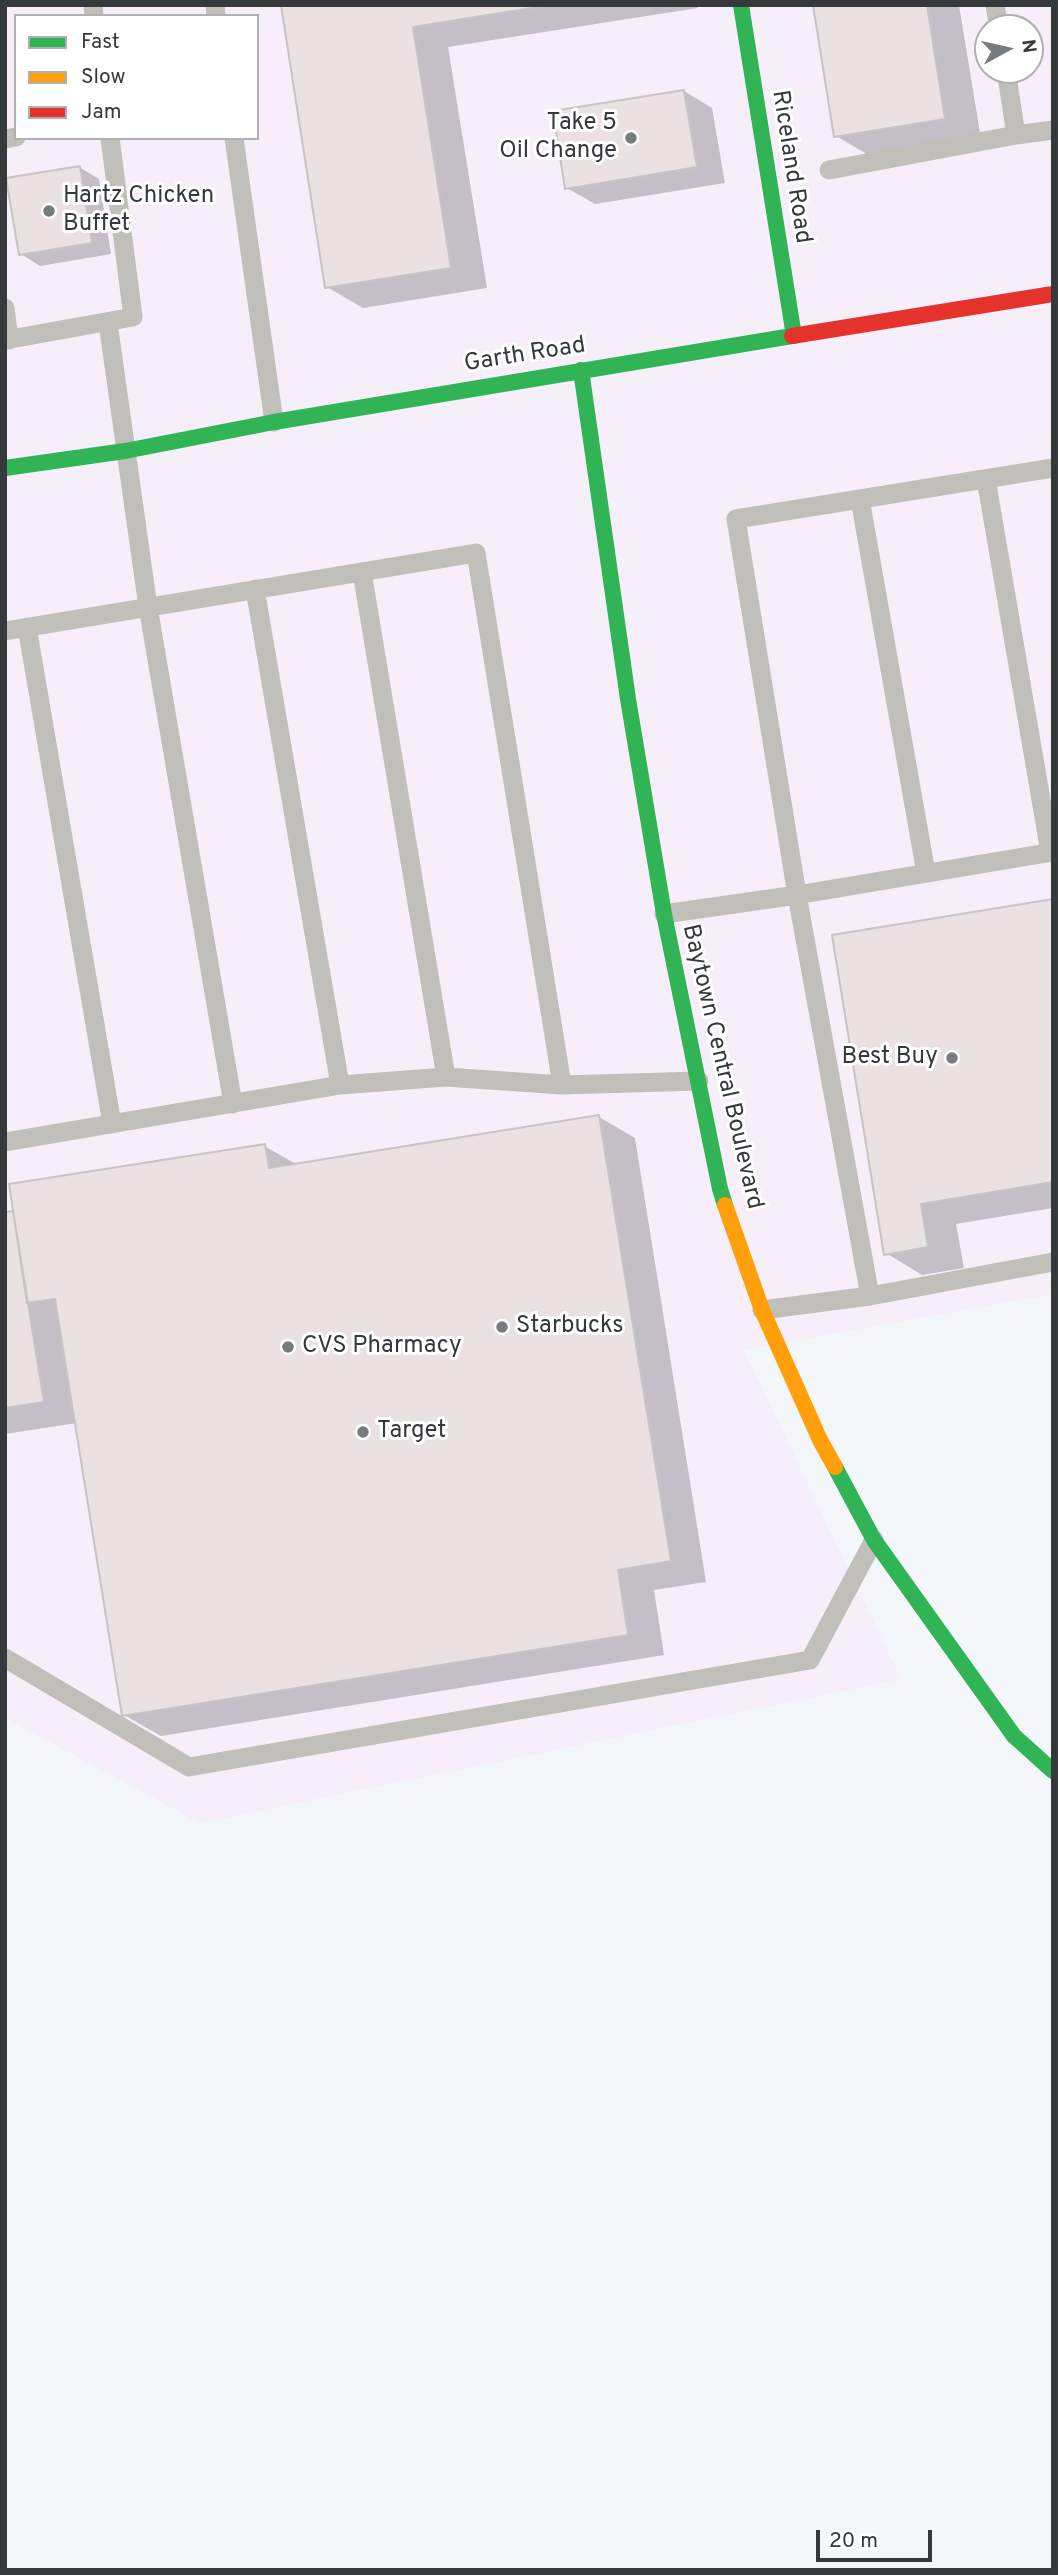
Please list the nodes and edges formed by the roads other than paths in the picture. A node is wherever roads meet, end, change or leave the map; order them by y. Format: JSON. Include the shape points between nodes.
{"nodes":[{"id":1,"x":741,"y":5,"type":"edge"},
{"id":2,"x":1008,"y":84,"type":"edge"},
{"id":3,"x":1053,"y":130,"type":"edge"},
{"id":4,"x":1016,"y":135,"type":"junction"},
{"id":5,"x":110,"y":140,"type":"edge"},
{"id":6,"x":234,"y":140,"type":"edge"},
{"id":7,"x":829,"y":170,"type":"dead end"},
{"id":8,"x":1053,"y":294,"type":"edge"},
{"id":9,"x":5,"y":308,"type":"edge"},
{"id":10,"x":108,"y":323,"type":"junction"},
{"id":11,"x":793,"y":336,"type":"junction"},
{"id":12,"x":7,"y":340,"type":"edge"},
{"id":13,"x":581,"y":370,"type":"junction"},
{"id":14,"x":274,"y":422,"type":"junction"},
{"id":15,"x":125,"y":451,"type":"junction"},
{"id":16,"x":5,"y":468,"type":"edge"},
{"id":17,"x":1053,"y":468,"type":"edge"},
{"id":18,"x":986,"y":479,"type":"junction"},
{"id":19,"x":860,"y":499,"type":"junction"},
{"id":20,"x":362,"y":572,"type":"junction"},
{"id":21,"x":255,"y":589,"type":"junction"},
{"id":22,"x":148,"y":607,"type":"junction"},
{"id":23,"x":27,"y":627,"type":"junction"},
{"id":24,"x":5,"y":631,"type":"edge"},
{"id":25,"x":1051,"y":852,"type":"edge"},
{"id":26,"x":926,"y":873,"type":"junction"},
{"id":27,"x":797,"y":895,"type":"junction"},
{"id":28,"x":664,"y":914,"type":"junction"},
{"id":29,"x":446,"y":1077,"type":"junction"},
{"id":30,"x":699,"y":1081,"type":"junction"},
{"id":31,"x":340,"y":1085,"type":"junction"},
{"id":32,"x":562,"y":1085,"type":"junction"},
{"id":33,"x":233,"y":1104,"type":"junction"},
{"id":34,"x":112,"y":1124,"type":"junction"},
{"id":35,"x":5,"y":1142,"type":"edge"},
{"id":36,"x":1053,"y":1262,"type":"edge"},
{"id":37,"x":870,"y":1296,"type":"junction"},
{"id":38,"x":762,"y":1310,"type":"junction"},
{"id":39,"x":874,"y":1540,"type":"junction"},
{"id":40,"x":5,"y":1658,"type":"edge"},
{"id":41,"x":1053,"y":1771,"type":"edge"}],
"edges":[{"from":1,"to":11,"type":"street","name":"Riceland Road"},
{"from":2,"to":4,"type":"lane"},
{"from":3,"to":4,"type":"lane"},
{"from":4,"to":7,"type":"lane"},
{"from":5,"to":10,"type":"lane","via":[[133,317]]},
{"from":6,"to":14,"type":"lane"},
{"from":8,"to":11,"type":"street","name":"Garth Road"},
{"from":9,"to":12,"type":"lane"},
{"from":10,"to":12,"type":"lane"},
{"from":10,"to":15,"type":"lane"},
{"from":11,"to":13,"type":"street","name":"Garth Road"},
{"from":13,"to":14,"type":"street","name":"Garth Road"},
{"from":13,"to":28,"type":"street","name":"Baytown Central Boulevard"},
{"from":14,"to":15,"type":"street","name":"Garth Road"},
{"from":15,"to":16,"type":"street","name":"Garth Road"},
{"from":15,"to":22,"type":"lane"},
{"from":17,"to":18,"type":"lane"},
{"from":18,"to":19,"type":"lane"},
{"from":18,"to":25,"type":"lane"},
{"from":19,"to":26,"type":"lane"},
{"from":19,"to":27,"type":"lane","via":[[736,519]]},
{"from":20,"to":21,"type":"lane"},
{"from":20,"to":29,"type":"lane"},
{"from":20,"to":32,"type":"lane","via":[[476,553]]},
{"from":21,"to":22,"type":"lane"},
{"from":21,"to":31,"type":"lane"},
{"from":22,"to":23,"type":"lane"},
{"from":22,"to":33,"type":"lane"},
{"from":23,"to":24,"type":"lane"},
{"from":23,"to":34,"type":"lane"},
{"from":25,"to":26,"type":"lane"},
{"from":26,"to":27,"type":"lane"},
{"from":27,"to":28,"type":"lane"},
{"from":27,"to":37,"type":"lane"},
{"from":28,"to":30,"type":"street","name":"Baytown Central Boulevard"},
{"from":29,"to":31,"type":"lane"},
{"from":29,"to":32,"type":"lane"},
{"from":30,"to":32,"type":"lane"},
{"from":30,"to":38,"type":"street","name":"Baytown Central Boulevard","via":[[720,1189]]},
{"from":31,"to":33,"type":"lane"},
{"from":33,"to":34,"type":"lane"},
{"from":34,"to":35,"type":"lane"},
{"from":36,"to":37,"type":"lane"},
{"from":37,"to":38,"type":"lane"},
{"from":38,"to":39,"type":"street","name":"Baytown Central Boulevard","via":[[820,1440]]},
{"from":39,"to":40,"type":"lane","via":[[810,1660],[189,1767]]},
{"from":39,"to":41,"type":"street","name":"Baytown Central Boulevard","via":[[1014,1736]]}]}
